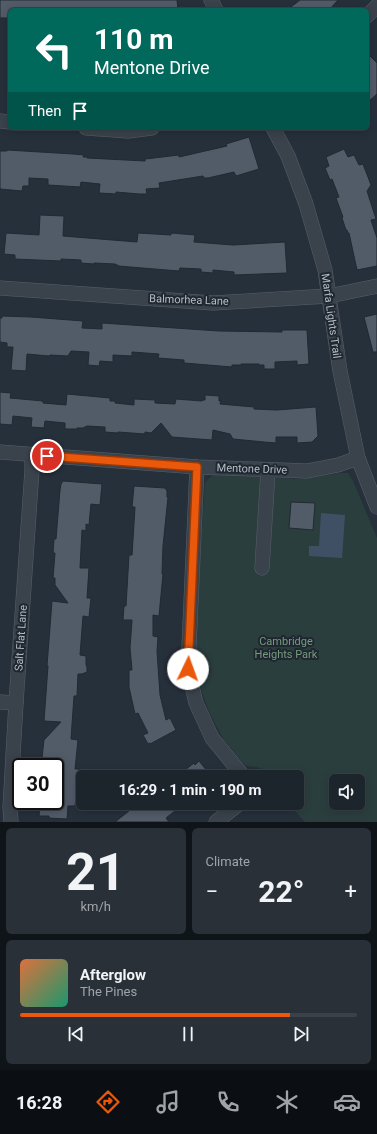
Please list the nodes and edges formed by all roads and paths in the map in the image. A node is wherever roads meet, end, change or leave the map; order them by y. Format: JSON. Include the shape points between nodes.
{"nodes":[{"id":1,"x":377,"y":6,"type":"edge"},
{"id":2,"x":369,"y":14,"type":"edge"},
{"id":3,"x":114,"y":130,"type":"edge"},
{"id":4,"x":136,"y":130,"type":"edge"},
{"id":5,"x":274,"y":130,"type":"edge"},
{"id":6,"x":377,"y":286,"type":"edge"},
{"id":7,"x":0,"y":288,"type":"edge"},
{"id":8,"x":329,"y":296,"type":"junction"},
{"id":9,"x":0,"y":452,"type":"edge"},
{"id":10,"x":32,"y":455,"type":"junction"},
{"id":11,"x":358,"y":458,"type":"junction"},
{"id":12,"x":197,"y":467,"type":"junction"},
{"id":13,"x":268,"y":471,"type":"junction"},
{"id":14,"x":377,"y":507,"type":"edge"},
{"id":15,"x":262,"y":568,"type":"dead end"},
{"id":16,"x":0,"y":702,"type":"edge"},
{"id":17,"x":16,"y":703,"type":"junction"},
{"id":18,"x":238,"y":770,"type":"edge"},
{"id":19,"x":231,"y":810,"type":"edge"},
{"id":20,"x":11,"y":822,"type":"edge"},
{"id":21,"x":216,"y":822,"type":"edge"}],
"edges":[{"from":1,"to":2,"type":"street"},
{"from":3,"to":4,"type":"street"},
{"from":5,"to":8,"type":"street","name":"Marfa Lights Trail","via":[[288,156],[306,204],[325,270]]},
{"from":6,"to":8,"type":"street","name":"Balmorhea Lane"},
{"from":7,"to":8,"type":"street","name":"Balmorhea Lane","via":[[213,303]]},
{"from":8,"to":11,"type":"street","name":"Marfa Lights Trail","via":[[340,371]]},
{"from":9,"to":10,"type":"street","name":"Mentone Drive"},
{"from":10,"to":12,"type":"street","name":"Mentone Drive"},
{"from":10,"to":17,"type":"street","name":"Salt Flat Lane"},
{"from":11,"to":13,"type":"street","name":"Mentone Drive","via":[[307,471]]},
{"from":11,"to":14,"type":"street","name":"Marfa Lights Trail"},
{"from":12,"to":13,"type":"street","name":"Mentone Drive"},
{"from":12,"to":18,"type":"street","via":[[188,669],[196,703],[212,738]]},
{"from":13,"to":15,"type":"street"},
{"from":16,"to":17,"type":"street"},
{"from":17,"to":20,"type":"street","name":"Salt Flat Lane"},
{"from":19,"to":21,"type":"street"}]}
